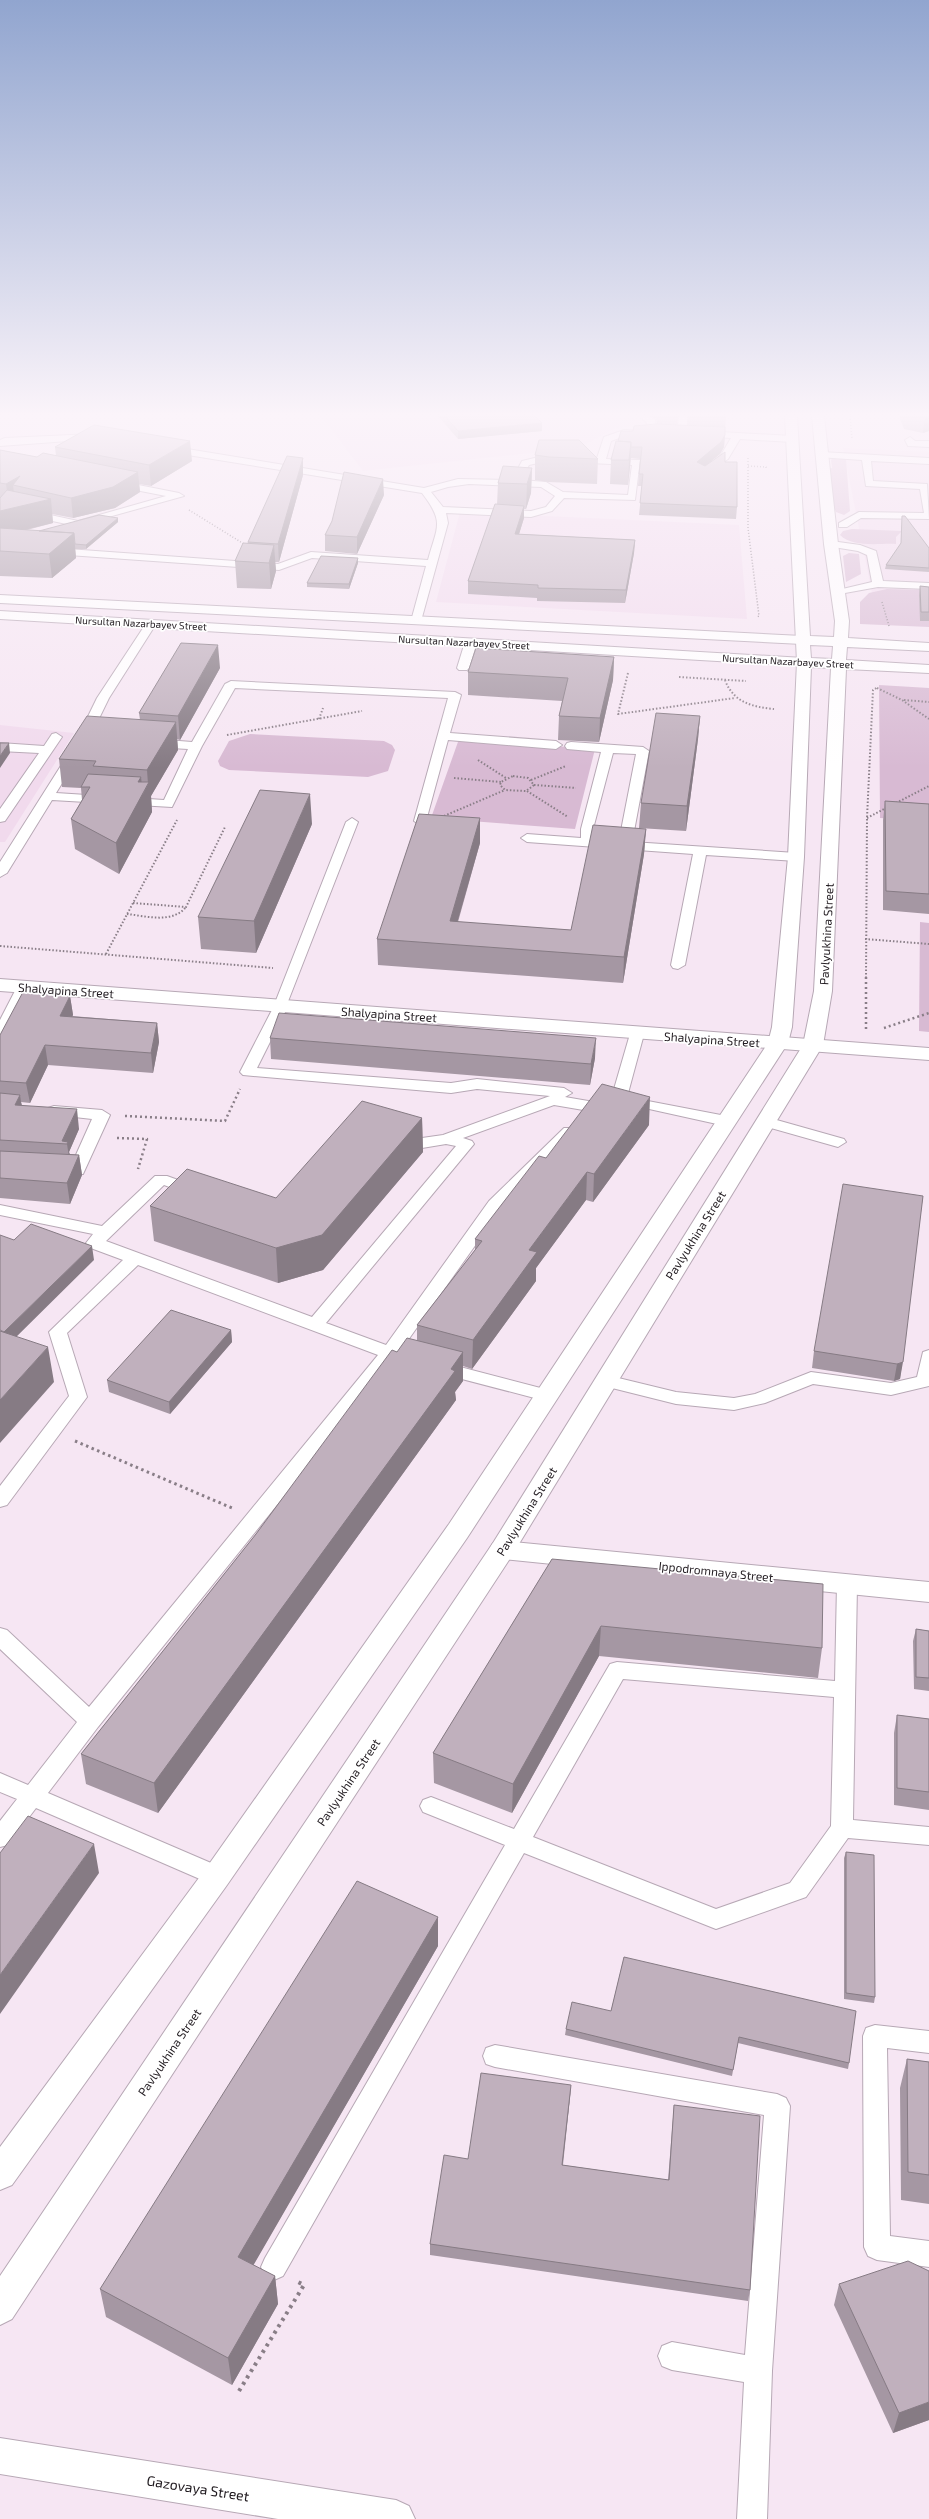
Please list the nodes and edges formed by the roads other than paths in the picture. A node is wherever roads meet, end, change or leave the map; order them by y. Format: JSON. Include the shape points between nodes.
{"nodes":[{"id":1,"x":440,"y":534,"type":"edge"},
{"id":2,"x":798,"y":534,"type":"edge"},
{"id":3,"x":834,"y":534,"type":"edge"},
{"id":4,"x":831,"y":544,"type":"junction"},
{"id":5,"x":40,"y":550,"type":"edge"},
{"id":6,"x":431,"y":563,"type":"junction"},
{"id":7,"x":878,"y":584,"type":"junction"},
{"id":8,"x":929,"y":586,"type":"edge"},
{"id":9,"x":838,"y":593,"type":"junction"},
{"id":10,"x":0,"y":599,"type":"edge"},
{"id":11,"x":0,"y":615,"type":"edge"},
{"id":12,"x":416,"y":620,"type":"junction"},
{"id":13,"x":151,"y":624,"type":"junction"},
{"id":14,"x":802,"y":640,"type":"junction"},
{"id":15,"x":842,"y":641,"type":"junction"},
{"id":16,"x":471,"y":642,"type":"junction"},
{"id":17,"x":929,"y":647,"type":"edge"},
{"id":18,"x":804,"y":662,"type":"junction"},
{"id":19,"x":840,"y":664,"type":"junction"},
{"id":20,"x":463,"y":668,"type":"dead end"},
{"id":21,"x":929,"y":669,"type":"edge"},
{"id":22,"x":458,"y":684,"type":"dead end"},
{"id":23,"x":455,"y":696,"type":"junction"},
{"id":24,"x":443,"y":736,"type":"junction"},
{"id":25,"x":56,"y":737,"type":"dead end"},
{"id":26,"x":82,"y":738,"type":"junction"},
{"id":27,"x":98,"y":739,"type":"edge"},
{"id":28,"x":143,"y":742,"type":"edge"},
{"id":29,"x":199,"y":742,"type":"junction"},
{"id":30,"x":556,"y":745,"type":"dead end"},
{"id":31,"x":571,"y":746,"type":"edge"},
{"id":32,"x":0,"y":747,"type":"edge"},
{"id":33,"x":608,"y":748,"type":"junction"},
{"id":34,"x":47,"y":750,"type":"junction"},
{"id":35,"x":49,"y":796,"type":"junction"},
{"id":36,"x":0,"y":818,"type":"edge"},
{"id":37,"x":420,"y":820,"type":"edge"},
{"id":38,"x":352,"y":822,"type":"dead end"},
{"id":39,"x":587,"y":836,"type":"junction"},
{"id":40,"x":526,"y":838,"type":"dead end"},
{"id":41,"x":625,"y":845,"type":"junction"},
{"id":42,"x":700,"y":850,"type":"junction"},
{"id":43,"x":796,"y":857,"type":"junction"},
{"id":44,"x":0,"y":873,"type":"edge"},
{"id":45,"x":678,"y":965,"type":"dead end"},
{"id":46,"x":0,"y":985,"type":"edge"},
{"id":47,"x":24,"y":987,"type":"junction"},
{"id":48,"x":280,"y":1006,"type":"junction"},
{"id":49,"x":636,"y":1034,"type":"junction"},
{"id":50,"x":0,"y":1035,"type":"edge"},
{"id":51,"x":778,"y":1043,"type":"junction"},
{"id":52,"x":813,"y":1045,"type":"junction"},
{"id":53,"x":929,"y":1054,"type":"edge"},
{"id":54,"x":619,"y":1099,"type":"junction"},
{"id":55,"x":595,"y":1106,"type":"junction"},
{"id":56,"x":39,"y":1110,"type":"edge"},
{"id":57,"x":726,"y":1121,"type":"junction"},
{"id":58,"x":766,"y":1122,"type":"junction"},
{"id":59,"x":386,"y":1132,"type":"edge"},
{"id":60,"x":446,"y":1139,"type":"junction"},
{"id":61,"x":838,"y":1142,"type":"dead end"},
{"id":62,"x":46,"y":1168,"type":"edge"},
{"id":63,"x":213,"y":1197,"type":"edge"},
{"id":64,"x":0,"y":1210,"type":"edge"},
{"id":65,"x":106,"y":1232,"type":"junction"},
{"id":66,"x":135,"y":1258,"type":"junction"},
{"id":67,"x":315,"y":1325,"type":"junction"},
{"id":68,"x":389,"y":1354,"type":"junction"},
{"id":69,"x":929,"y":1356,"type":"edge"},
{"id":70,"x":606,"y":1381,"type":"junction"},
{"id":71,"x":546,"y":1395,"type":"junction"},
{"id":72,"x":0,"y":1500,"type":"edge"},
{"id":73,"x":502,"y":1550,"type":"junction"},
{"id":74,"x":847,"y":1584,"type":"junction"},
{"id":75,"x":929,"y":1592,"type":"edge"},
{"id":76,"x":0,"y":1636,"type":"edge"},
{"id":77,"x":845,"y":1690,"type":"junction"},
{"id":78,"x":90,"y":1721,"type":"junction"},
{"id":79,"x":0,"y":1782,"type":"edge"},
{"id":80,"x":32,"y":1797,"type":"junction"},
{"id":81,"x":431,"y":1806,"type":"dead end"},
{"id":82,"x":842,"y":1828,"type":"junction"},
{"id":83,"x":929,"y":1836,"type":"edge"},
{"id":84,"x":0,"y":1838,"type":"edge"},
{"id":85,"x":519,"y":1841,"type":"junction"},
{"id":86,"x":217,"y":1876,"type":"junction"},
{"id":87,"x":929,"y":2042,"type":"edge"},
{"id":88,"x":495,"y":2056,"type":"dead end"},
{"id":89,"x":0,"y":2174,"type":"edge"},
{"id":90,"x":929,"y":2254,"type":"edge"},
{"id":91,"x":274,"y":2267,"type":"road end"},
{"id":92,"x":0,"y":2307,"type":"edge"},
{"id":93,"x":672,"y":2356,"type":"dead end"},
{"id":94,"x":758,"y":2371,"type":"junction"},
{"id":95,"x":0,"y":2456,"type":"edge"},
{"id":96,"x":396,"y":2519,"type":"edge"},
{"id":97,"x":752,"y":2519,"type":"edge"}],
"edges":[{"from":1,"to":6,"type":"lane"},
{"from":2,"to":14,"type":"main road"},
{"from":3,"to":4,"type":"main road","name":"Pavlyukhina Street"},
{"from":4,"to":7,"type":"lane","via":[[860,548],[872,553]]},
{"from":4,"to":9,"type":"main road","name":"Pavlyukhina Street"},
{"from":5,"to":6,"type":"lane","via":[[279,567],[311,555]]},
{"from":6,"to":12,"type":"lane"},
{"from":7,"to":8,"type":"lane"},
{"from":7,"to":9,"type":"lane"},
{"from":9,"to":15,"type":"main road","name":"Pavlyukhina Street"},
{"from":10,"to":12,"type":"main road","name":"Nursultan Nazarbayev Street"},
{"from":11,"to":13,"type":"main road","name":"Nursultan Nazarbayev Street"},
{"from":12,"to":14,"type":"main road","name":"Nursultan Nazarbayev Street"},
{"from":13,"to":16,"type":"main road","name":"Nursultan Nazarbayev Street"},
{"from":13,"to":26,"type":"lane","via":[[103,698],[82,741]]},
{"from":14,"to":15,"type":"main road","name":"Nursultan Nazarbayev Street"},
{"from":14,"to":18,"type":"main road"},
{"from":15,"to":17,"type":"main road","name":"Nursultan Nazarbayev Street"},
{"from":15,"to":19,"type":"main road","name":"Pavlyukhina Street"},
{"from":16,"to":18,"type":"main road","name":"Nursultan Nazarbayev Street"},
{"from":16,"to":20,"type":"lane"},
{"from":18,"to":19,"type":"main road","name":"Nursultan Nazarbayev Street"},
{"from":18,"to":43,"type":"main road"},
{"from":19,"to":21,"type":"main road","name":"Nursultan Nazarbayev Street"},
{"from":19,"to":52,"type":"main road","name":"Pavlyukhina Street","via":[[823,991]]},
{"from":22,"to":23,"type":"lane"},
{"from":23,"to":24,"type":"lane"},
{"from":23,"to":29,"type":"lane","via":[[231,684]]},
{"from":24,"to":30,"type":"lane"},
{"from":24,"to":37,"type":"lane"},
{"from":25,"to":34,"type":"lane"},
{"from":26,"to":27,"type":"lane"},
{"from":26,"to":35,"type":"lane"},
{"from":28,"to":29,"type":"lane"},
{"from":29,"to":35,"type":"lane","via":[[168,804]]},
{"from":31,"to":33,"type":"lane"},
{"from":32,"to":34,"type":"lane"},
{"from":33,"to":39,"type":"lane"},
{"from":33,"to":41,"type":"lane","via":[[643,751]]},
{"from":34,"to":36,"type":"lane"},
{"from":35,"to":44,"type":"lane"},
{"from":38,"to":48,"type":"lane"},
{"from":39,"to":40,"type":"lane"},
{"from":39,"to":41,"type":"lane"},
{"from":41,"to":42,"type":"lane"},
{"from":42,"to":43,"type":"lane"},
{"from":42,"to":45,"type":"lane"},
{"from":43,"to":51,"type":"main road","via":[[782,1027]]},
{"from":46,"to":47,"type":"main road","name":"Shalyapina Street"},
{"from":47,"to":48,"type":"main road","name":"Shalyapina Street"},
{"from":47,"to":50,"type":"lane"},
{"from":48,"to":49,"type":"main road","name":"Shalyapina Street"},
{"from":48,"to":54,"type":"lane","via":[[248,1072],[451,1088],[477,1084]]},
{"from":49,"to":51,"type":"main road","name":"Shalyapina Street"},
{"from":49,"to":54,"type":"lane"},
{"from":51,"to":52,"type":"main road","name":"Shalyapina Street"},
{"from":51,"to":57,"type":"main road"},
{"from":52,"to":53,"type":"main road"},
{"from":52,"to":58,"type":"main road","name":"Pavlyukhina Street"},
{"from":54,"to":55,"type":"lane"},
{"from":54,"to":57,"type":"lane"},
{"from":55,"to":60,"type":"lane","via":[[553,1100]]},
{"from":55,"to":68,"type":"lane","via":[[495,1205]]},
{"from":56,"to":62,"type":"lane","via":[[102,1115],[77,1171]]},
{"from":57,"to":71,"type":"main road"},
{"from":58,"to":61,"type":"lane"},
{"from":58,"to":70,"type":"main road","name":"Pavlyukhina Street"},
{"from":59,"to":60,"type":"lane","via":[[422,1143]]},
{"from":60,"to":67,"type":"lane","via":[[466,1144]]},
{"from":63,"to":65,"type":"lane","via":[[161,1179]]},
{"from":64,"to":65,"type":"lane"},
{"from":65,"to":66,"type":"lane","via":[[94,1243]]},
{"from":66,"to":67,"type":"lane"},
{"from":66,"to":72,"type":"lane","via":[[58,1332],[78,1397]]},
{"from":67,"to":68,"type":"lane"},
{"from":68,"to":71,"type":"lane"},
{"from":68,"to":78,"type":"lane"},
{"from":69,"to":70,"type":"lane","via":[[926,1381],[891,1388],[811,1378],[759,1399],[734,1404],[676,1398]]},
{"from":70,"to":73,"type":"main road","name":"Pavlyukhina Street"},
{"from":71,"to":86,"type":"main road","via":[[458,1531]]},
{"from":73,"to":74,"type":"main road","name":"Ippodromnaya Street"},
{"from":73,"to":92,"type":"main road","name":"Pavlyukhina Street"},
{"from":74,"to":75,"type":"main road","name":"Ippodromnaya Street"},
{"from":74,"to":77,"type":"lane"},
{"from":76,"to":78,"type":"lane"},
{"from":77,"to":82,"type":"lane"},
{"from":77,"to":85,"type":"lane","via":[[617,1670]]},
{"from":78,"to":80,"type":"lane"},
{"from":79,"to":80,"type":"lane"},
{"from":80,"to":84,"type":"lane"},
{"from":80,"to":86,"type":"lane"},
{"from":81,"to":85,"type":"lane"},
{"from":82,"to":83,"type":"lane"},
{"from":82,"to":85,"type":"lane","via":[[798,1890],[716,1919]]},
{"from":85,"to":91,"type":"lane"},
{"from":86,"to":89,"type":"main road"},
{"from":87,"to":90,"type":"lane","via":[[875,2036],[877,2247]]},
{"from":88,"to":94,"type":"lane","via":[[777,2106]]},
{"from":93,"to":94,"type":"lane"},
{"from":94,"to":97,"type":"lane"},
{"from":95,"to":96,"type":"main road","name":"Gazovaya Street"}]}
